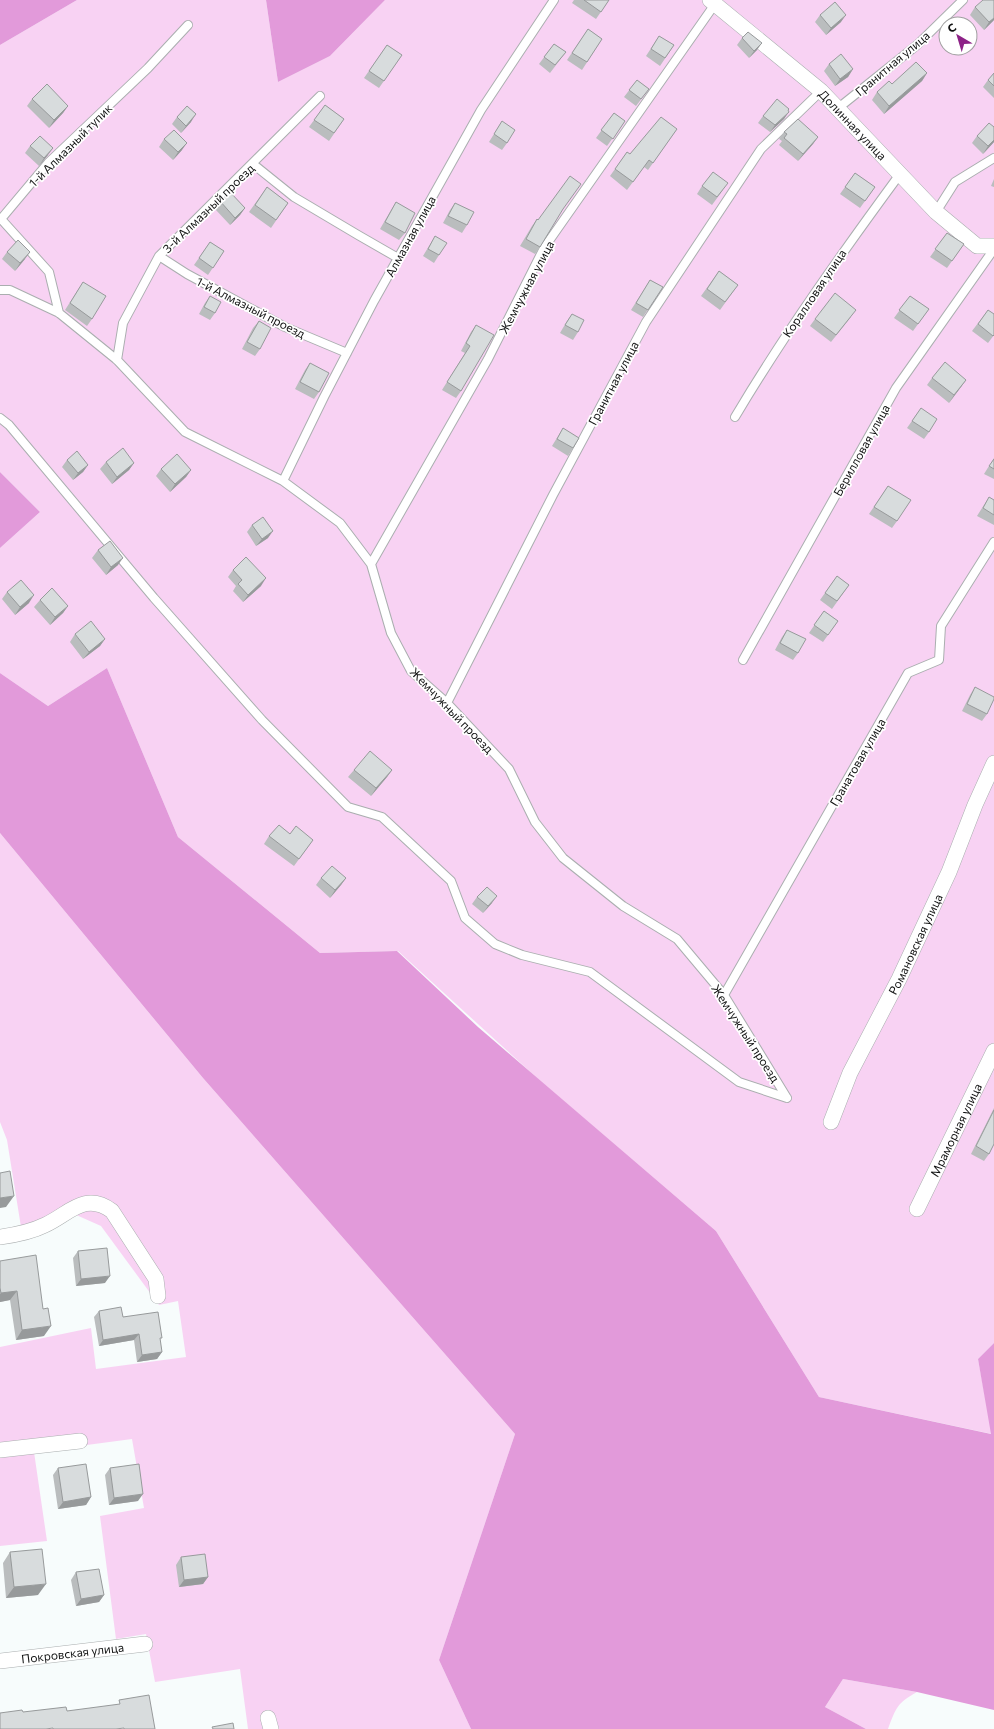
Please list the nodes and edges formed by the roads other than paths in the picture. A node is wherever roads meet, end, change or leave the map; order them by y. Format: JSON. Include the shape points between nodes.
{"nodes":[{"id":1,"x":554,"y":0,"type":"edge"},
{"id":2,"x":963,"y":0,"type":"edge"},
{"id":3,"x":712,"y":2,"type":"edge"},
{"id":4,"x":188,"y":25,"type":"dead end"},
{"id":5,"x":822,"y":91,"type":"junction"},
{"id":6,"x":320,"y":96,"type":"dead end"},
{"id":7,"x":837,"y":109,"type":"junction"},
{"id":8,"x":994,"y":158,"type":"edge"},
{"id":9,"x":253,"y":164,"type":"junction"},
{"id":10,"x":900,"y":174,"type":"junction"},
{"id":11,"x":936,"y":212,"type":"junction"},
{"id":12,"x":994,"y":248,"type":"edge"},
{"id":13,"x":159,"y":256,"type":"junction"},
{"id":14,"x":398,"y":258,"type":"junction"},
{"id":15,"x":0,"y":290,"type":"edge"},
{"id":16,"x":59,"y":313,"type":"junction"},
{"id":17,"x":347,"y":353,"type":"junction"},
{"id":18,"x":117,"y":360,"type":"junction"},
{"id":19,"x":735,"y":417,"type":"dead end"},
{"id":20,"x":0,"y":418,"type":"edge"},
{"id":21,"x":283,"y":481,"type":"junction"},
{"id":22,"x":994,"y":542,"type":"edge"},
{"id":23,"x":372,"y":564,"type":"junction"},
{"id":24,"x":743,"y":660,"type":"dead end"},
{"id":25,"x":446,"y":703,"type":"junction"},
{"id":26,"x":994,"y":763,"type":"edge"},
{"id":27,"x":724,"y":995,"type":"junction"},
{"id":28,"x":994,"y":1051,"type":"edge"},
{"id":29,"x":831,"y":1122,"type":"dead end"},
{"id":30,"x":916,"y":1209,"type":"dead end"},
{"id":31,"x":0,"y":1237,"type":"edge"},
{"id":32,"x":158,"y":1296,"type":"dead end"},
{"id":33,"x":80,"y":1440,"type":"dead end"},
{"id":34,"x":0,"y":1450,"type":"edge"},
{"id":35,"x":144,"y":1644,"type":"dead end"},
{"id":36,"x":0,"y":1661,"type":"edge"}],
"edges":[{"from":1,"to":14,"type":"lane","name":"Алмазная улица","via":[[481,110]]},
{"from":2,"to":7,"type":"lane","name":"Гранитная улица","via":[[917,45]]},
{"from":3,"to":5,"type":"street","name":"Долинная улица"},
{"from":3,"to":23,"type":"lane","name":"Жемчужная улица","via":[[544,248],[488,358]]},
{"from":4,"to":16,"type":"lane","name":"1-й Алмазный тупик","via":[[148,68],[48,163],[1,219],[49,272]]},
{"from":5,"to":7,"type":"street","name":"Долинная улица"},
{"from":5,"to":25,"type":"lane","name":"Гранитная улица","via":[[761,149],[646,322]]},
{"from":6,"to":9,"type":"lane","name":"3-й Алмазный проезд"},
{"from":7,"to":10,"type":"street","name":"Долинная улица"},
{"from":8,"to":11,"type":"lane","via":[[955,182]]},
{"from":9,"to":13,"type":"lane","name":"3-й Алмазный проезд"},
{"from":9,"to":14,"type":"lane","via":[[294,197]]},
{"from":10,"to":11,"type":"street","name":"Долинная улица"},
{"from":10,"to":19,"type":"lane","name":"Коралловая улица","via":[[827,273],[767,363]]},
{"from":11,"to":12,"type":"street","name":"Долинная улица","via":[[977,246]]},
{"from":12,"to":24,"type":"lane","name":"Берилловая улица","via":[[896,388]]},
{"from":13,"to":17,"type":"lane","name":"1-й Алмазный проезд","via":[[285,327]]},
{"from":13,"to":18,"type":"lane","name":"3-й Алмазный проезд","via":[[123,323]]},
{"from":14,"to":17,"type":"lane","name":"Алмазная улица"},
{"from":15,"to":16,"type":"lane","name":"Жемчужный проезд","via":[[10,290]]},
{"from":16,"to":18,"type":"lane","name":"Жемчужный проезд"},
{"from":17,"to":21,"type":"lane","name":"Алмазная улица"},
{"from":18,"to":21,"type":"lane","name":"Жемчужный проезд","via":[[185,432]]},
{"from":20,"to":27,"type":"lane","name":"Жемчужный проезд","via":[[9,425],[154,598],[262,720],[348,807],[382,817],[451,881],[465,918],[495,944],[522,955],[590,972],[739,1082],[787,1098]]},
{"from":21,"to":23,"type":"lane","name":"Жемчужный проезд","via":[[340,523]]},
{"from":22,"to":27,"type":"lane","name":"Гранатовая улица","via":[[941,626],[939,660],[908,673]]},
{"from":23,"to":25,"type":"lane","name":"Жемчужный проезд","via":[[391,633],[412,671]]},
{"from":25,"to":27,"type":"lane","name":"Жемчужный проезд","via":[[509,769],[535,822],[562,858],[623,906],[677,938]]},
{"from":26,"to":29,"type":"street","name":"Романовская улица","via":[[949,872],[850,1073]]},
{"from":28,"to":30,"type":"street","name":"Мраморная улица"},
{"from":31,"to":32,"type":"street","via":[[18,1235],[45,1226],[71,1209],[91,1202],[103,1204],[112,1211],[156,1279]]},
{"from":33,"to":34,"type":"street"},
{"from":35,"to":36,"type":"street","name":"Покровская улица"}]}
